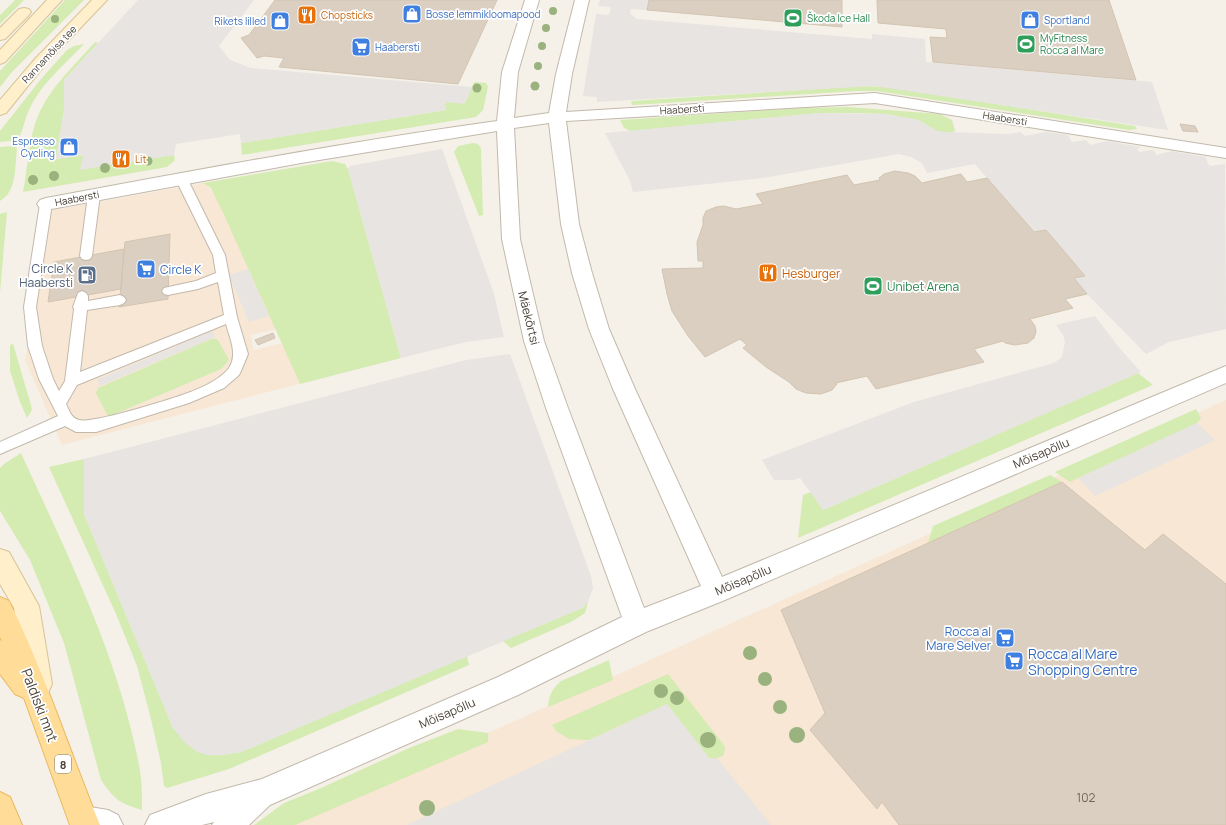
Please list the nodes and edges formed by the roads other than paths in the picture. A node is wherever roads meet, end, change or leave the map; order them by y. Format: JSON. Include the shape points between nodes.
{"nodes":[{"id":1,"x":36,"y":0,"type":"edge"},
{"id":2,"x":55,"y":0,"type":"edge"},
{"id":3,"x":100,"y":0,"type":"edge"},
{"id":4,"x":532,"y":0,"type":"edge"},
{"id":5,"x":582,"y":0,"type":"edge"},
{"id":6,"x":0,"y":36,"type":"edge"},
{"id":7,"x":0,"y":59,"type":"edge"},
{"id":8,"x":0,"y":110,"type":"edge"},
{"id":9,"x":557,"y":117,"type":"junction"},
{"id":10,"x":505,"y":124,"type":"junction"},
{"id":11,"x":1226,"y":153,"type":"edge"},
{"id":12,"x":181,"y":178,"type":"junction"},
{"id":13,"x":94,"y":195,"type":"junction"},
{"id":14,"x":46,"y":204,"type":"joint"},
{"id":15,"x":86,"y":256,"type":"dead end"},
{"id":16,"x":224,"y":275,"type":"junction"},
{"id":17,"x":168,"y":291,"type":"dead end"},
{"id":18,"x":120,"y":300,"type":"dead end"},
{"id":19,"x":231,"y":317,"type":"junction"},
{"id":20,"x":1226,"y":374,"type":"edge"},
{"id":21,"x":72,"y":381,"type":"junction"},
{"id":22,"x":59,"y":404,"type":"junction"},
{"id":23,"x":66,"y":419,"type":"junction"},
{"id":24,"x":0,"y":448,"type":"edge"},
{"id":25,"x":0,"y":560,"type":"edge"},
{"id":26,"x":716,"y":592,"type":"junction"},
{"id":27,"x":0,"y":609,"type":"edge"},
{"id":28,"x":636,"y":623,"type":"junction"},
{"id":29,"x":0,"y":653,"type":"edge"},
{"id":30,"x":42,"y":707,"type":"junction"},
{"id":31,"x":263,"y":793,"type":"junction"},
{"id":32,"x":0,"y":807,"type":"edge"},
{"id":33,"x":92,"y":824,"type":"edge"},
{"id":34,"x":7,"y":825,"type":"edge"},
{"id":35,"x":160,"y":825,"type":"edge"},
{"id":36,"x":227,"y":825,"type":"edge"}],
"edges":[{"from":1,"to":6,"type":"main road"},
{"from":2,"to":7,"type":"main road"},
{"from":3,"to":8,"type":"main road","name":"Rannamõisa tee","via":[[40,62]]},
{"from":4,"to":10,"type":"street","name":"Mäekõrtsi","via":[[510,72]]},
{"from":5,"to":9,"type":"street","via":[[564,74]]},
{"from":9,"to":10,"type":"street","name":"Haabersti"},
{"from":9,"to":11,"type":"street","name":"Haabersti","via":[[875,98]]},
{"from":9,"to":26,"type":"street","via":[[570,224],[599,329]]},
{"from":10,"to":12,"type":"street","name":"Haabersti"},
{"from":10,"to":28,"type":"street","name":"Mäekõrtsi","via":[[511,239],[534,341]]},
{"from":12,"to":13,"type":"street","name":"Haabersti"},
{"from":12,"to":16,"type":"lane","via":[[220,255]]},
{"from":13,"to":14,"type":"street","name":"Haabersti"},
{"from":13,"to":15,"type":"lane"},
{"from":14,"to":22,"type":"lane","via":[[30,307],[35,346],[46,379]]},
{"from":16,"to":17,"type":"lane","via":[[198,285]]},
{"from":16,"to":19,"type":"lane"},
{"from":18,"to":21,"type":"lane","via":[[80,302]]},
{"from":19,"to":21,"type":"lane"},
{"from":19,"to":23,"type":"lane","via":[[241,354],[234,371],[219,384],[189,398],[96,426],[76,426]]},
{"from":20,"to":26,"type":"street","name":"Mõisapõllu"},
{"from":21,"to":22,"type":"lane"},
{"from":22,"to":23,"type":"lane"},
{"from":23,"to":24,"type":"lane"},
{"from":25,"to":30,"type":"main road","via":[[26,606]]},
{"from":26,"to":28,"type":"street","name":"Mõisapõllu"},
{"from":27,"to":30,"type":"main road","name":"Paldiski mnt","number":"8"},
{"from":28,"to":31,"type":"street","name":"Mõisapõllu","via":[[508,686]]},
{"from":29,"to":30,"type":"main road"},
{"from":30,"to":33,"type":"main road","name":"Paldiski mnt","number":"8"},
{"from":31,"to":35,"type":"street","name":"Mõisapõllu"},
{"from":31,"to":36,"type":"street","name":"Mõisapõllu"},
{"from":32,"to":34,"type":"main road"}]}
